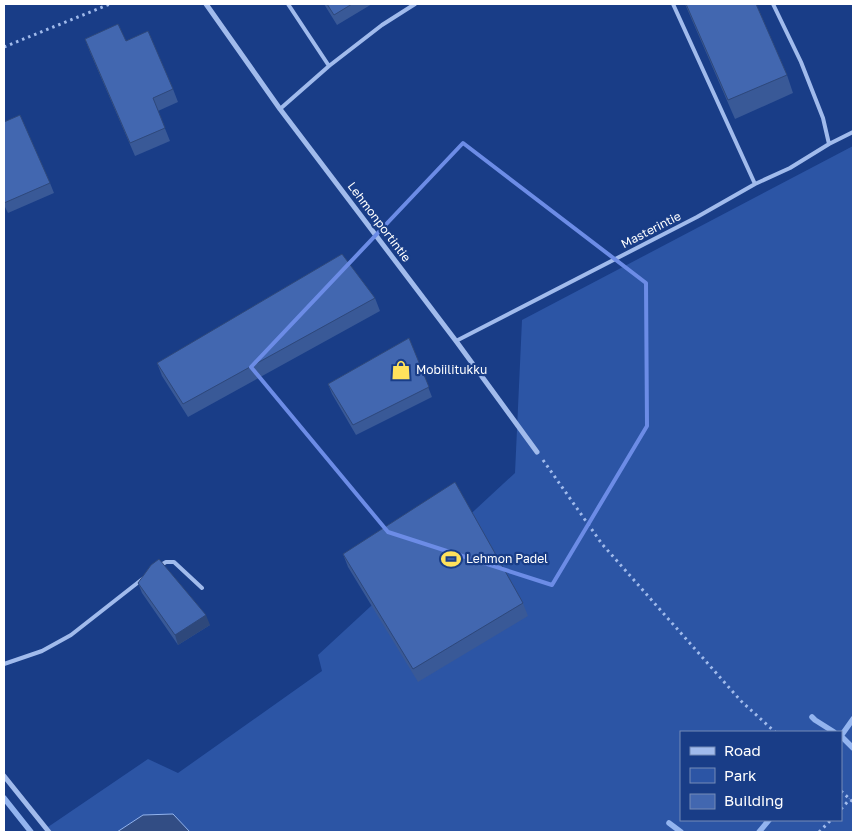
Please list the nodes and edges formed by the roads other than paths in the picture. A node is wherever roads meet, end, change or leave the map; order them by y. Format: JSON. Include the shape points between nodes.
{"nodes":[{"id":1,"x":206,"y":4,"type":"edge"},
{"id":2,"x":288,"y":4,"type":"edge"},
{"id":3,"x":415,"y":4,"type":"edge"},
{"id":4,"x":673,"y":4,"type":"edge"},
{"id":5,"x":773,"y":4,"type":"edge"},
{"id":6,"x":329,"y":66,"type":"junction"},
{"id":7,"x":280,"y":109,"type":"junction"},
{"id":8,"x":853,"y":132,"type":"edge"},
{"id":9,"x":829,"y":144,"type":"junction"},
{"id":10,"x":755,"y":184,"type":"junction"},
{"id":11,"x":456,"y":340,"type":"junction"},
{"id":12,"x":537,"y":452,"type":"road end"},
{"id":13,"x":160,"y":566,"type":"edge"},
{"id":14,"x":152,"y":571,"type":"edge"},
{"id":15,"x":202,"y":588,"type":"dead end"},
{"id":16,"x":4,"y":664,"type":"edge"},
{"id":17,"x":4,"y":776,"type":"edge"},
{"id":18,"x":49,"y":832,"type":"edge"}],
"edges":[{"from":1,"to":7,"type":"street","name":"Lehmonportintie"},
{"from":2,"to":6,"type":"lane"},
{"from":3,"to":6,"type":"lane"},
{"from":4,"to":10,"type":"lane"},
{"from":5,"to":9,"type":"lane","via":[[802,62]]},
{"from":6,"to":7,"type":"lane"},
{"from":7,"to":11,"type":"street","name":"Lehmonportintie"},
{"from":8,"to":9,"type":"lane","name":"Masterintie"},
{"from":9,"to":10,"type":"lane","name":"Masterintie","via":[[790,168]]},
{"from":10,"to":11,"type":"lane","name":"Masterintie","via":[[697,218]]},
{"from":11,"to":12,"type":"street","name":"Lehmonportintie"},
{"from":13,"to":15,"type":"lane","via":[[174,562]]},
{"from":14,"to":16,"type":"lane","via":[[71,635],[42,651]]},
{"from":17,"to":18,"type":"street"}]}
